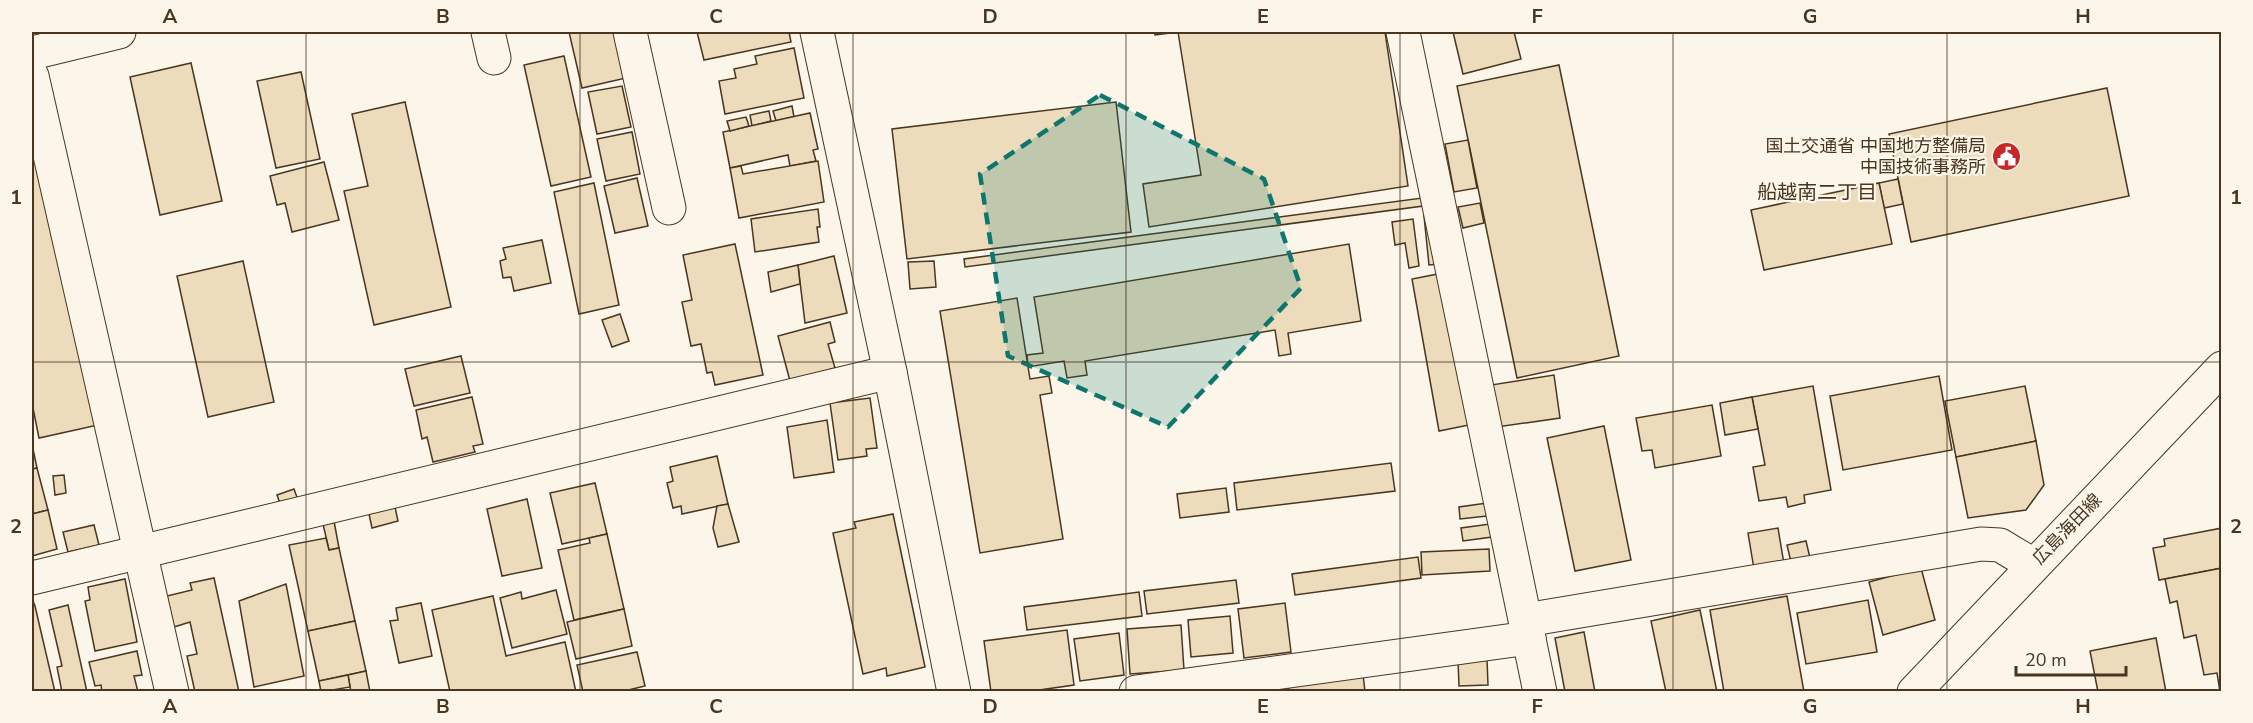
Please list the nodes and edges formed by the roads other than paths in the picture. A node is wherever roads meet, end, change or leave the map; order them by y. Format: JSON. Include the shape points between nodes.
{"nodes":[{"id":1,"x":119,"y":32,"type":"edge"},
{"id":2,"x":630,"y":32,"type":"edge"},
{"id":3,"x":817,"y":32,"type":"edge"},
{"id":4,"x":1403,"y":32,"type":"edge"},
{"id":5,"x":32,"y":53,"type":"edge"},
{"id":6,"x":32,"y":76,"type":"edge"},
{"id":7,"x":669,"y":208,"type":"dead end"},
{"id":8,"x":2222,"y":368,"type":"edge"},
{"id":9,"x":890,"y":372,"type":"junction"},
{"id":10,"x":140,"y":551,"type":"junction"},
{"id":11,"x":2033,"y":566,"type":"junction"},
{"id":12,"x":32,"y":578,"type":"edge"},
{"id":13,"x":1528,"y":629,"type":"junction"},
{"id":14,"x":172,"y":692,"type":"edge"},
{"id":15,"x":954,"y":692,"type":"edge"},
{"id":16,"x":1136,"y":692,"type":"edge"},
{"id":17,"x":1540,"y":692,"type":"edge"},
{"id":18,"x":1914,"y":692,"type":"edge"}],
"edges":[{"from":1,"to":5,"type":"street"},
{"from":2,"to":7,"type":"street"},
{"from":3,"to":9,"type":"street"},
{"from":4,"to":13,"type":"street"},
{"from":6,"to":10,"type":"street"},
{"from":8,"to":11,"type":"street","name":"広島海田線"},
{"from":9,"to":10,"type":"street"},
{"from":9,"to":15,"type":"street"},
{"from":10,"to":12,"type":"street"},
{"from":10,"to":14,"type":"street"},
{"from":11,"to":13,"type":"street","via":[[2000,545],[1982,544]]},
{"from":11,"to":18,"type":"street","name":"広島海田線"},
{"from":13,"to":16,"type":"street"},
{"from":13,"to":17,"type":"street"}]}
